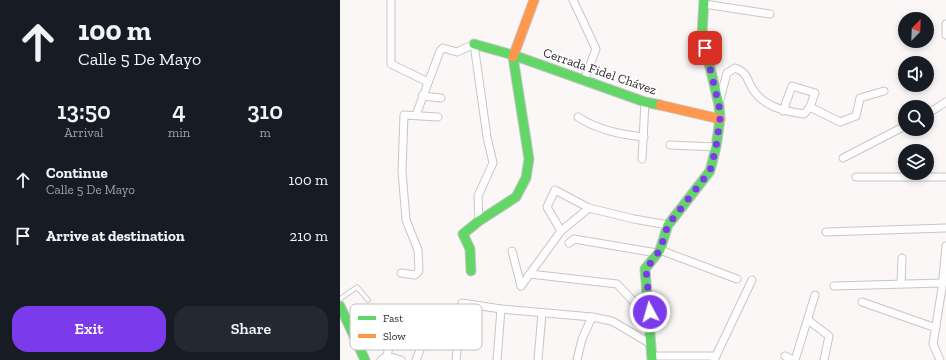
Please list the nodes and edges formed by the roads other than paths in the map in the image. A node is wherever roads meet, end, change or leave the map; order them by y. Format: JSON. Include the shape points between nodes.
{"nodes":[{"id":1,"x":391,"y":0,"type":"edge"},
{"id":2,"x":534,"y":0,"type":"edge"},
{"id":3,"x":573,"y":0,"type":"edge"},
{"id":4,"x":704,"y":2,"type":"edge"},
{"id":5,"x":770,"y":14,"type":"dead end"},
{"id":6,"x":946,"y":24,"type":"edge"},
{"id":7,"x":946,"y":35,"type":"edge"},
{"id":8,"x":474,"y":44,"type":"junction"},
{"id":9,"x":513,"y":55,"type":"junction"},
{"id":10,"x":584,"y":81,"type":"junction"},
{"id":11,"x":428,"y":82,"type":"junction"},
{"id":12,"x":884,"y":91,"type":"dead end"},
{"id":13,"x":422,"y":96,"type":"junction"},
{"id":14,"x":440,"y":98,"type":"dead end"},
{"id":15,"x":645,"y":102,"type":"junction"},
{"id":16,"x":946,"y":102,"type":"edge"},
{"id":17,"x":719,"y":105,"type":"junction"},
{"id":18,"x":810,"y":107,"type":"junction"},
{"id":19,"x":934,"y":110,"type":"edge"},
{"id":20,"x":783,"y":111,"type":"junction"},
{"id":21,"x":416,"y":115,"type":"junction"},
{"id":22,"x":438,"y":116,"type":"dead end"},
{"id":23,"x":578,"y":117,"type":"dead end"},
{"id":24,"x":720,"y":119,"type":"junction"},
{"id":25,"x":898,"y":130,"type":"edge"},
{"id":26,"x":644,"y":137,"type":"junction"},
{"id":27,"x":670,"y":145,"type":"dead end"},
{"id":28,"x":716,"y":147,"type":"junction"},
{"id":29,"x":843,"y":158,"type":"dead end"},
{"id":30,"x":642,"y":159,"type":"dead end"},
{"id":31,"x":856,"y":177,"type":"dead end"},
{"id":32,"x":946,"y":177,"type":"edge"},
{"id":33,"x":589,"y":208,"type":"junction"},
{"id":34,"x":479,"y":221,"type":"junction"},
{"id":35,"x":668,"y":225,"type":"junction"},
{"id":36,"x":946,"y":228,"type":"edge"},
{"id":37,"x":561,"y":231,"type":"junction"},
{"id":38,"x":826,"y":232,"type":"dead end"},
{"id":39,"x":569,"y":243,"type":"dead end"},
{"id":40,"x":946,"y":246,"type":"edge"},
{"id":41,"x":512,"y":251,"type":"dead end"},
{"id":42,"x":658,"y":252,"type":"junction"},
{"id":43,"x":902,"y":258,"type":"dead end"},
{"id":44,"x":471,"y":271,"type":"dead end"},
{"id":45,"x":401,"y":273,"type":"dead end"},
{"id":46,"x":530,"y":274,"type":"junction"},
{"id":47,"x":737,"y":279,"type":"dead end"},
{"id":48,"x":752,"y":280,"type":"dead end"},
{"id":49,"x":901,"y":283,"type":"junction"},
{"id":50,"x":834,"y":286,"type":"dead end"},
{"id":51,"x":943,"y":286,"type":"edge"},
{"id":52,"x":815,"y":295,"type":"dead end"},
{"id":53,"x":340,"y":299,"type":"edge"},
{"id":54,"x":368,"y":300,"type":"dead end"},
{"id":55,"x":862,"y":302,"type":"dead end"},
{"id":56,"x":340,"y":306,"type":"edge"},
{"id":57,"x":482,"y":306,"type":"edge"},
{"id":58,"x":502,"y":309,"type":"junction"},
{"id":59,"x":650,"y":312,"type":"junction"},
{"id":60,"x":542,"y":313,"type":"junction"},
{"id":61,"x":592,"y":317,"type":"junction"},
{"id":62,"x":808,"y":320,"type":"junction"},
{"id":63,"x":350,"y":328,"type":"edge"},
{"id":64,"x":936,"y":328,"type":"junction"},
{"id":65,"x":651,"y":344,"type":"junction"},
{"id":66,"x":360,"y":350,"type":"edge"},
{"id":67,"x":420,"y":350,"type":"edge"},
{"id":68,"x":457,"y":350,"type":"edge"},
{"id":69,"x":785,"y":356,"type":"dead end"},
{"id":70,"x":384,"y":358,"type":"edge"},
{"id":71,"x":652,"y":358,"type":"edge"},
{"id":72,"x":715,"y":358,"type":"edge"},
{"id":73,"x":942,"y":358,"type":"edge"},
{"id":74,"x":365,"y":360,"type":"edge"},
{"id":75,"x":401,"y":360,"type":"edge"},
{"id":76,"x":416,"y":360,"type":"edge"},
{"id":77,"x":456,"y":360,"type":"edge"},
{"id":78,"x":497,"y":360,"type":"edge"},
{"id":79,"x":538,"y":360,"type":"edge"},
{"id":80,"x":577,"y":360,"type":"edge"},
{"id":81,"x":794,"y":360,"type":"edge"},
{"id":82,"x":824,"y":360,"type":"edge"}],
"edges":[{"from":1,"to":11,"type":"street","via":[[391,64]]},
{"from":2,"to":9,"type":"street"},
{"from":3,"to":10,"type":"street","via":[[596,49]]},
{"from":4,"to":5,"type":"street"},
{"from":4,"to":17,"type":"street","via":[[702,34]]},
{"from":6,"to":7,"type":"street"},
{"from":8,"to":9,"type":"street","name":"Cerrada Fidel Chávez"},
{"from":8,"to":11,"type":"street","via":[[457,52],[443,48]]},
{"from":8,"to":34,"type":"street","via":[[493,163],[478,196]]},
{"from":9,"to":10,"type":"street","name":"Cerrada Fidel Chávez"},
{"from":9,"to":34,"type":"street","via":[[529,159],[526,178],[516,197]]},
{"from":10,"to":15,"type":"street","name":"Cerrada Fidel Chávez"},
{"from":11,"to":13,"type":"street"},
{"from":12,"to":18,"type":"street","via":[[860,98],[856,116],[840,122]]},
{"from":13,"to":14,"type":"street"},
{"from":13,"to":21,"type":"street"},
{"from":15,"to":24,"type":"street","name":"Cerrada Fidel Chávez"},
{"from":15,"to":26,"type":"street"},
{"from":16,"to":19,"type":"street"},
{"from":17,"to":20,"type":"street","via":[[727,73],[735,68],[743,71],[760,97]]},
{"from":17,"to":24,"type":"street"},
{"from":18,"to":20,"type":"street","via":[[804,114]]},
{"from":18,"to":20,"type":"street","via":[[815,93],[792,86]]},
{"from":21,"to":22,"type":"street"},
{"from":21,"to":45,"type":"street","via":[[404,116],[402,171],[406,220],[418,250],[419,271],[414,275]]},
{"from":23,"to":26,"type":"street","via":[[610,130]]},
{"from":24,"to":28,"type":"street"},
{"from":25,"to":29,"type":"street"},
{"from":26,"to":30,"type":"street"},
{"from":27,"to":28,"type":"street"},
{"from":28,"to":35,"type":"street","via":[[710,171]]},
{"from":31,"to":32,"type":"street"},
{"from":33,"to":35,"type":"street"},
{"from":33,"to":37,"type":"street"},
{"from":33,"to":37,"type":"street","via":[[555,190],[547,207]]},
{"from":34,"to":44,"type":"street","via":[[463,234],[470,249]]},
{"from":35,"to":42,"type":"street"},
{"from":36,"to":38,"type":"street"},
{"from":37,"to":46,"type":"street"},
{"from":39,"to":42,"type":"street","via":[[574,239]]},
{"from":40,"to":51,"type":"street"},
{"from":41,"to":46,"type":"street","via":[[521,286]]},
{"from":42,"to":47,"type":"street"},
{"from":42,"to":59,"type":"street","via":[[646,269]]},
{"from":43,"to":49,"type":"street"},
{"from":46,"to":59,"type":"street","via":[[617,284],[635,302]]},
{"from":48,"to":72,"type":"street"},
{"from":49,"to":50,"type":"street"},
{"from":49,"to":51,"type":"street"},
{"from":51,"to":64,"type":"street"},
{"from":52,"to":62,"type":"street"},
{"from":53,"to":54,"type":"lane","via":[[357,288]]},
{"from":55,"to":64,"type":"street"},
{"from":56,"to":63,"type":"street"},
{"from":57,"to":58,"type":"street"},
{"from":58,"to":60,"type":"street"},
{"from":58,"to":78,"type":"street"},
{"from":59,"to":65,"type":"street"},
{"from":60,"to":61,"type":"street"},
{"from":60,"to":79,"type":"street"},
{"from":61,"to":65,"type":"street","via":[[612,321]]},
{"from":61,"to":80,"type":"street","via":[[582,339]]},
{"from":62,"to":81,"type":"street"},
{"from":62,"to":82,"type":"street","via":[[829,336]]},
{"from":64,"to":73,"type":"street","via":[[932,344]]},
{"from":65,"to":71,"type":"street"},
{"from":66,"to":74,"type":"street"},
{"from":67,"to":76,"type":"street"},
{"from":68,"to":77,"type":"street"},
{"from":69,"to":81,"type":"street"},
{"from":70,"to":75,"type":"street"},
{"from":71,"to":72,"type":"street"}]}
